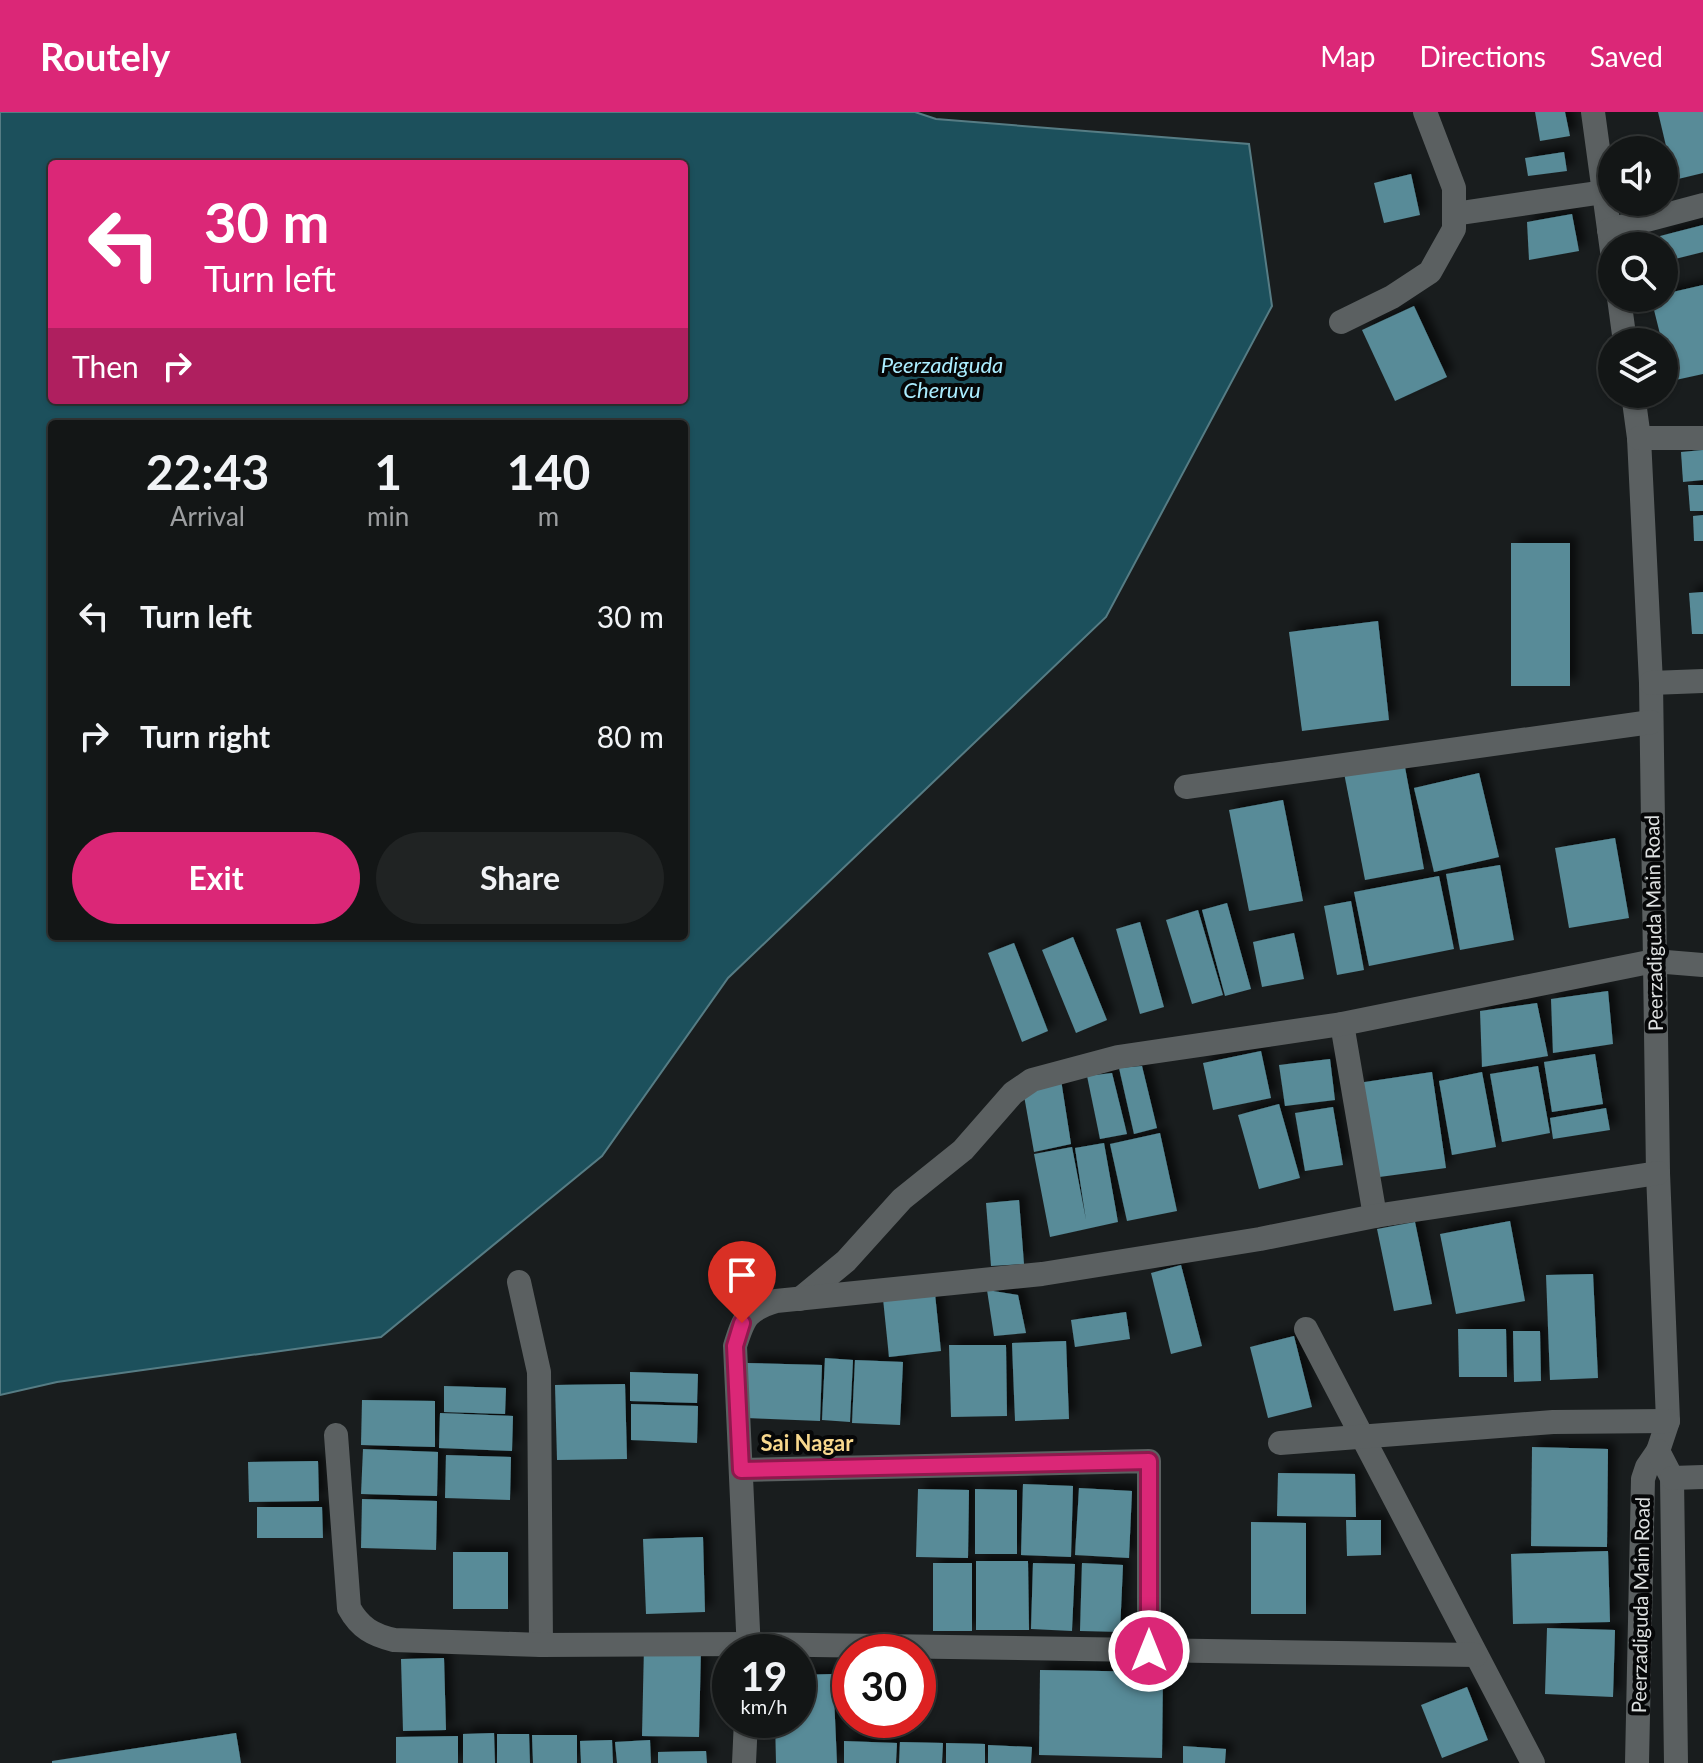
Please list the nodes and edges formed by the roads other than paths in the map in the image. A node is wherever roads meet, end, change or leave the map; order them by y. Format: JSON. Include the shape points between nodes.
{"nodes":[{"id":1,"x":1425,"y":112,"type":"edge"},
{"id":2,"x":1593,"y":112,"type":"edge"},
{"id":3,"x":1598,"y":148,"type":"edge"},
{"id":4,"x":1598,"y":193,"type":"edge"},
{"id":5,"x":1703,"y":205,"type":"edge"},
{"id":6,"x":1454,"y":214,"type":"junction"},
{"id":7,"x":1631,"y":232,"type":"edge"},
{"id":8,"x":1341,"y":322,"type":"dead end"},
{"id":9,"x":1635,"y":408,"type":"edge"},
{"id":10,"x":1639,"y":438,"type":"junction"},
{"id":11,"x":1703,"y":438,"type":"edge"},
{"id":12,"x":1703,"y":681,"type":"edge"},
{"id":13,"x":1651,"y":683,"type":"junction"},
{"id":14,"x":1651,"y":722,"type":"junction"},
{"id":15,"x":1186,"y":787,"type":"dead end"},
{"id":16,"x":1654,"y":961,"type":"junction"},
{"id":17,"x":1703,"y":965,"type":"edge"},
{"id":18,"x":1342,"y":1024,"type":"junction"},
{"id":19,"x":1658,"y":1173,"type":"junction"},
{"id":20,"x":1375,"y":1216,"type":"junction"},
{"id":21,"x":519,"y":1282,"type":"dead end"},
{"id":22,"x":800,"y":1299,"type":"junction"},
{"id":23,"x":1306,"y":1329,"type":"dead end"},
{"id":24,"x":1668,"y":1421,"type":"junction"},
{"id":25,"x":336,"y":1435,"type":"dead end"},
{"id":26,"x":1360,"y":1436,"type":"junction"},
{"id":27,"x":1280,"y":1443,"type":"dead end"},
{"id":28,"x":1658,"y":1451,"type":"junction"},
{"id":29,"x":741,"y":1470,"type":"junction"},
{"id":30,"x":1703,"y":1477,"type":"edge"},
{"id":31,"x":1672,"y":1478,"type":"junction"},
{"id":32,"x":748,"y":1634,"type":"edge"},
{"id":33,"x":541,"y":1645,"type":"junction"},
{"id":34,"x":712,"y":1647,"type":"edge"},
{"id":35,"x":816,"y":1649,"type":"edge"},
{"id":36,"x":1149,"y":1651,"type":"junction"},
{"id":37,"x":1476,"y":1655,"type":"junction"},
{"id":38,"x":745,"y":1738,"type":"edge"},
{"id":39,"x":744,"y":1763,"type":"edge"},
{"id":40,"x":1533,"y":1763,"type":"edge"},
{"id":41,"x":1637,"y":1763,"type":"edge"},
{"id":42,"x":1676,"y":1763,"type":"edge"}],
"edges":[{"from":1,"to":6,"type":"street","via":[[1454,188]]},
{"from":2,"to":3,"type":"street"},
{"from":4,"to":6,"type":"street"},
{"from":5,"to":7,"type":"street"},
{"from":6,"to":8,"type":"street","via":[[1454,229],[1430,272]]},
{"from":9,"to":10,"type":"street","name":"Peerzadiguda Main Road"},
{"from":10,"to":11,"type":"street"},
{"from":10,"to":13,"type":"street","name":"Peerzadiguda Main Road"},
{"from":12,"to":13,"type":"street"},
{"from":13,"to":14,"type":"street","name":"Peerzadiguda Main Road"},
{"from":14,"to":15,"type":"street"},
{"from":14,"to":16,"type":"street","name":"Peerzadiguda Main Road"},
{"from":16,"to":17,"type":"street"},
{"from":16,"to":18,"type":"street"},
{"from":16,"to":19,"type":"street","name":"Peerzadiguda Main Road"},
{"from":18,"to":20,"type":"street"},
{"from":18,"to":22,"type":"street","via":[[1118,1057],[1032,1080]]},
{"from":19,"to":20,"type":"street"},
{"from":19,"to":24,"type":"street","name":"Peerzadiguda Main Road"},
{"from":20,"to":22,"type":"street","via":[[1042,1274]]},
{"from":21,"to":33,"type":"street","via":[[539,1372]]},
{"from":22,"to":29,"type":"street","via":[[753,1308],[742,1323],[735,1346]]},
{"from":23,"to":26,"type":"street"},
{"from":24,"to":26,"type":"street","via":[[1553,1422]]},
{"from":24,"to":28,"type":"street","name":"Peerzadiguda Main Road"},
{"from":25,"to":33,"type":"street","via":[[349,1608],[356,1621],[372,1635],[394,1640]]},
{"from":26,"to":27,"type":"street"},
{"from":26,"to":37,"type":"street"},
{"from":28,"to":31,"type":"street","name":"Peerzadiguda Main Road"},
{"from":28,"to":41,"type":"street","name":"Peerzadiguda Main Road","via":[[1643,1479]]},
{"from":29,"to":32,"type":"street"},
{"from":29,"to":36,"type":"street","via":[[1149,1461]]},
{"from":30,"to":31,"type":"street"},
{"from":31,"to":42,"type":"street","name":"Peerzadiguda Main Road"},
{"from":33,"to":34,"type":"street"},
{"from":35,"to":36,"type":"street"},
{"from":36,"to":37,"type":"street"},
{"from":37,"to":40,"type":"street"},
{"from":38,"to":39,"type":"street"}]}
